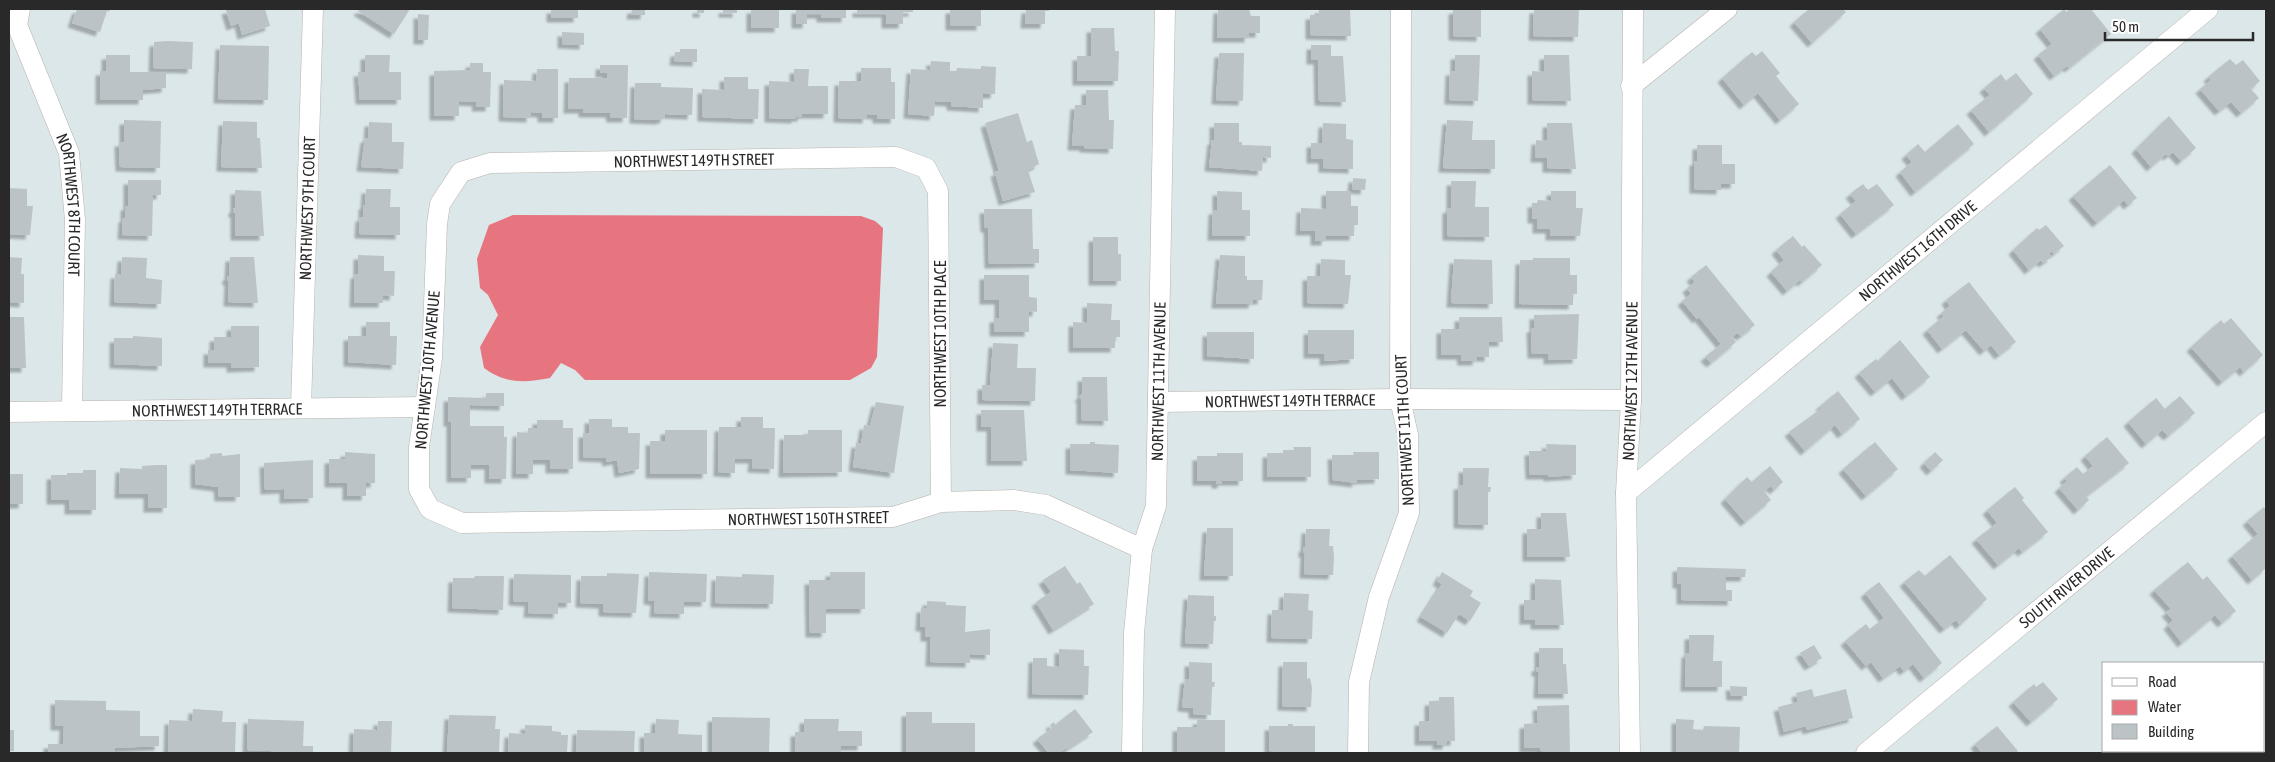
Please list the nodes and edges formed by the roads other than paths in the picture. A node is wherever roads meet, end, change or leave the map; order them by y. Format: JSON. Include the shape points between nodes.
{"nodes":[{"id":1,"x":20,"y":9,"type":"edge"},
{"id":2,"x":313,"y":9,"type":"edge"},
{"id":3,"x":1164,"y":9,"type":"edge"},
{"id":4,"x":1401,"y":9,"type":"edge"},
{"id":5,"x":1633,"y":9,"type":"edge"},
{"id":6,"x":1727,"y":9,"type":"edge"},
{"id":7,"x":2208,"y":9,"type":"edge"},
{"id":8,"x":1631,"y":86,"type":"junction"},
{"id":9,"x":926,"y":168,"type":"joint"},
{"id":10,"x":461,"y":172,"type":"joint"},
{"id":11,"x":1400,"y":399,"type":"junction"},
{"id":12,"x":1631,"y":400,"type":"junction"},
{"id":13,"x":1159,"y":402,"type":"junction"},
{"id":14,"x":425,"y":407,"type":"junction"},
{"id":15,"x":301,"y":408,"type":"junction"},
{"id":16,"x":72,"y":410,"type":"junction"},
{"id":17,"x":9,"y":412,"type":"edge"},
{"id":18,"x":2266,"y":422,"type":"edge"},
{"id":19,"x":1626,"y":493,"type":"junction"},
{"id":20,"x":941,"y":502,"type":"junction"},
{"id":21,"x":462,"y":523,"type":"joint"},
{"id":22,"x":1142,"y":549,"type":"junction"},
{"id":23,"x":1132,"y":753,"type":"edge"},
{"id":24,"x":1358,"y":753,"type":"edge"},
{"id":25,"x":1630,"y":753,"type":"edge"},
{"id":26,"x":1866,"y":753,"type":"edge"}],
"edges":[{"from":1,"to":16,"type":"street","name":"NORTHWEST 8TH COURT","via":[[17,25],[69,153],[75,220]]},
{"from":2,"to":15,"type":"street","name":"NORTHWEST 9TH COURT"},
{"from":3,"to":13,"type":"street","name":"NORTHWEST 11TH AVENUE"},
{"from":4,"to":11,"type":"street","name":"NORTHWEST 11TH COURT"},
{"from":5,"to":8,"type":"street","name":"NORTHWEST 12TH AVENUE"},
{"from":6,"to":8,"type":"street"},
{"from":7,"to":19,"type":"street","name":"NORTHWEST 16TH DRIVE"},
{"from":8,"to":12,"type":"street","name":"NORTHWEST 12TH AVENUE"},
{"from":9,"to":10,"type":"street","name":"NORTHWEST 149TH STREET","via":[[896,157],[490,163]]},
{"from":9,"to":20,"type":"street","name":"NORTHWEST 10TH PLACE","via":[[938,191]]},
{"from":10,"to":14,"type":"street","name":"NORTHWEST 10TH AVENUE","via":[[440,204],[432,358]]},
{"from":11,"to":12,"type":"street","name":"NORTHWEST 149TH TERRACE"},
{"from":11,"to":13,"type":"street","name":"NORTHWEST 149TH TERRACE"},
{"from":11,"to":24,"type":"street","name":"NORTHWEST 11TH COURT","via":[[1408,435],[1409,513],[1379,597],[1359,682]]},
{"from":12,"to":19,"type":"street","name":"NORTHWEST 12TH AVENUE"},
{"from":13,"to":22,"type":"street","name":"NORTHWEST 11TH AVENUE","via":[[1156,506]]},
{"from":14,"to":15,"type":"street","name":"NORTHWEST 149TH TERRACE"},
{"from":14,"to":21,"type":"street","name":"NORTHWEST 10TH AVENUE","via":[[419,447],[419,489],[430,508]]},
{"from":15,"to":16,"type":"street","name":"NORTHWEST 149TH TERRACE"},
{"from":16,"to":17,"type":"street","name":"NORTHWEST 149TH TERRACE"},
{"from":18,"to":26,"type":"street","name":"SOUTH RIVER DRIVE"},
{"from":19,"to":25,"type":"street","name":"NORTHWEST 12TH AVENUE"},
{"from":20,"to":21,"type":"street","name":"NORTHWEST 150TH STREET","via":[[893,517]]},
{"from":20,"to":22,"type":"street","name":"NORTHWEST 150TH STREET","via":[[1014,500],[1046,505]]},
{"from":22,"to":23,"type":"street","name":"NORTHWEST 11TH AVENUE","via":[[1134,633]]}]}
